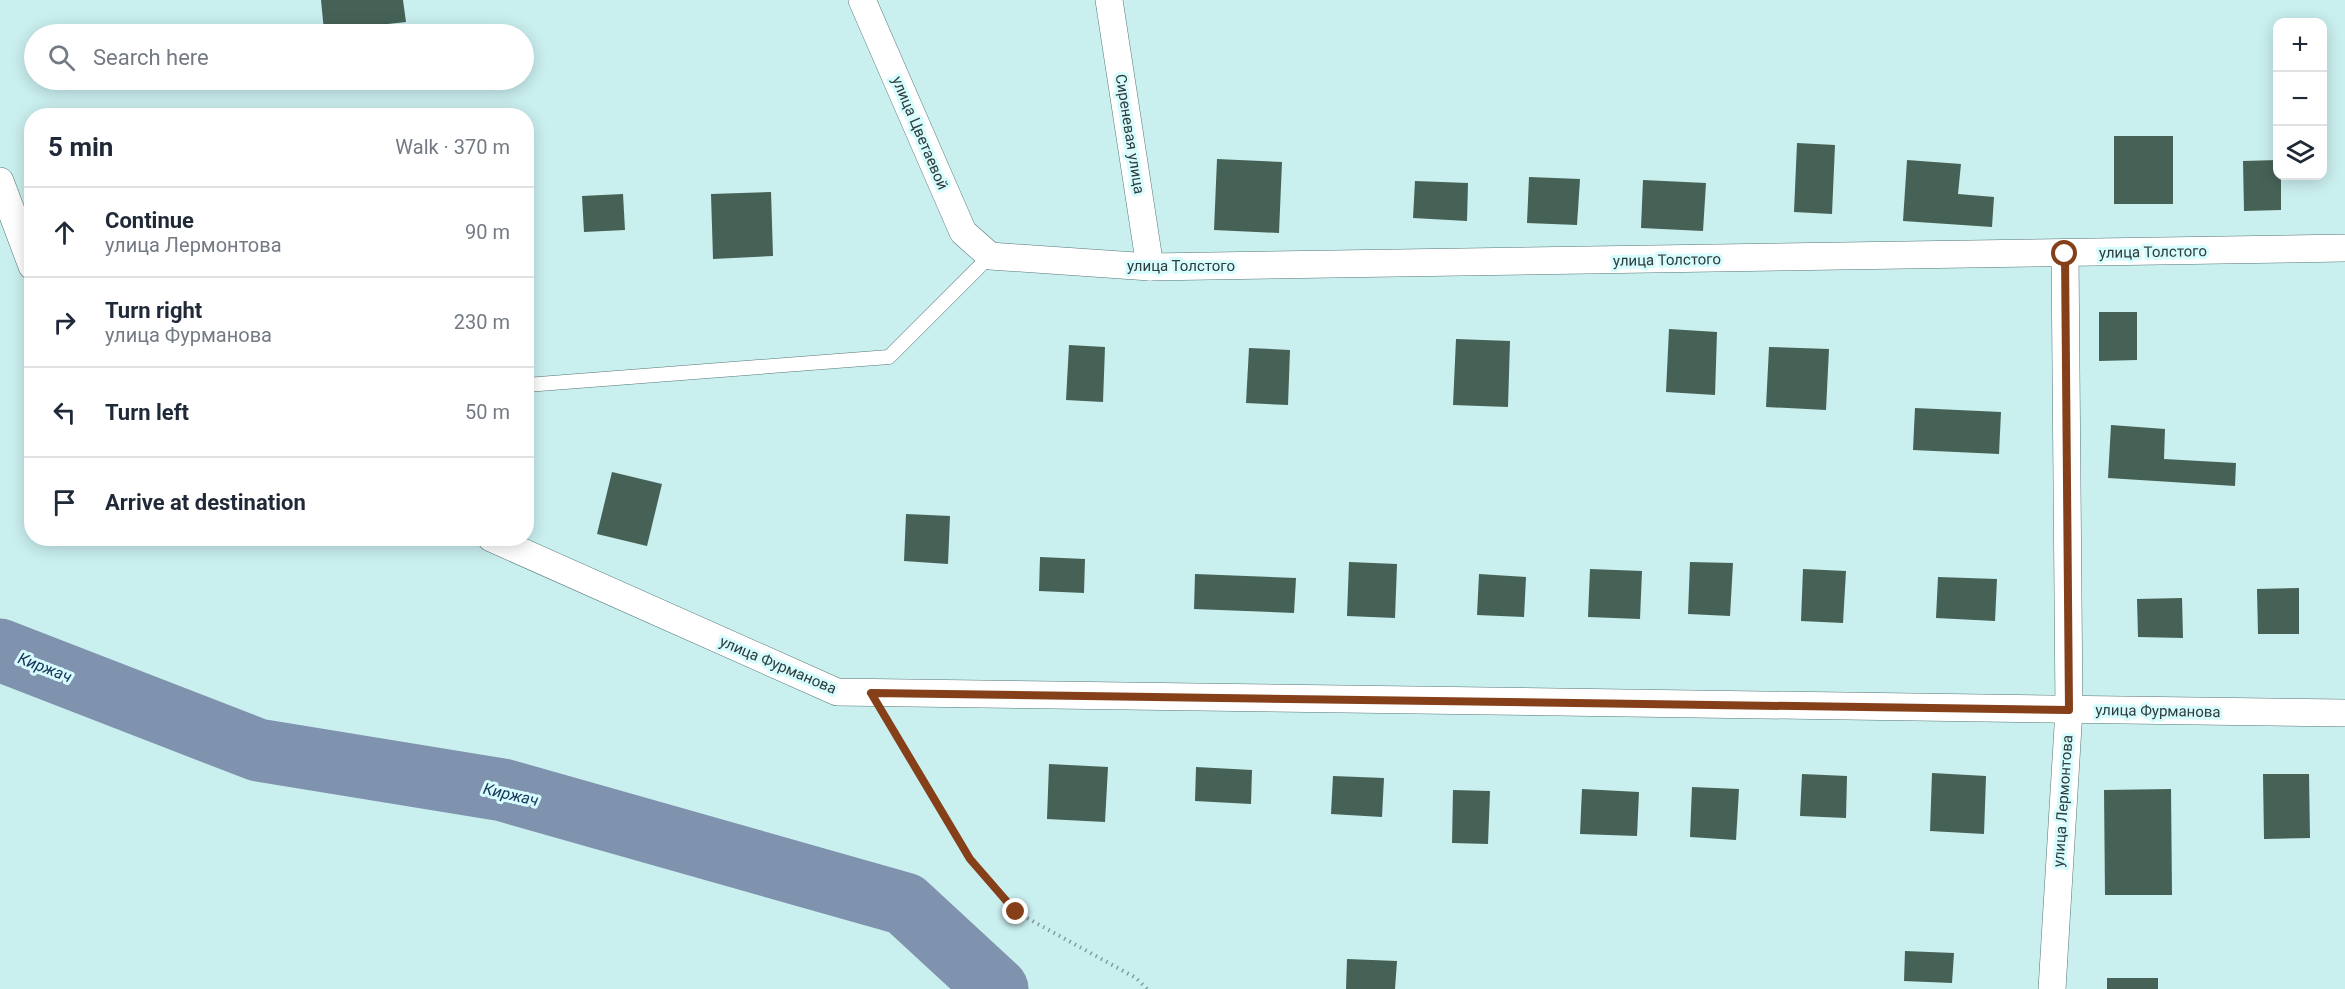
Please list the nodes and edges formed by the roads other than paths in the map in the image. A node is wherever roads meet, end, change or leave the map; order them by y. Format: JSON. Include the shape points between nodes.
{"nodes":[{"id":1,"x":862,"y":0,"type":"edge"},
{"id":2,"x":1109,"y":0,"type":"edge"},
{"id":3,"x":0,"y":180,"type":"edge"},
{"id":4,"x":24,"y":244,"type":"edge"},
{"id":5,"x":2345,"y":248,"type":"edge"},
{"id":6,"x":2065,"y":254,"type":"junction"},
{"id":7,"x":990,"y":256,"type":"junction"},
{"id":8,"x":1150,"y":267,"type":"junction"},
{"id":9,"x":534,"y":384,"type":"edge"},
{"id":10,"x":509,"y":546,"type":"edge"},
{"id":11,"x":2069,"y":710,"type":"junction"},
{"id":12,"x":2345,"y":713,"type":"edge"},
{"id":13,"x":2052,"y":989,"type":"edge"}],
"edges":[{"from":1,"to":7,"type":"street","name":"улица Цветаевой","via":[[963,232]]},
{"from":2,"to":8,"type":"street","name":"Сиреневая улица"},
{"from":3,"to":4,"type":"street"},
{"from":5,"to":6,"type":"street","name":"улица Толстого"},
{"from":6,"to":8,"type":"street","name":"улица Толстого"},
{"from":6,"to":11,"type":"street","name":"улица Лермонтова"},
{"from":7,"to":8,"type":"street","name":"улица Толстого"},
{"from":7,"to":9,"type":"lane","via":[[889,357]]},
{"from":10,"to":11,"type":"street","name":"улица Фурманова","via":[[837,692]]},
{"from":11,"to":12,"type":"street","name":"улица Фурманова"},
{"from":11,"to":13,"type":"street","name":"улица Лермонтова"}]}
